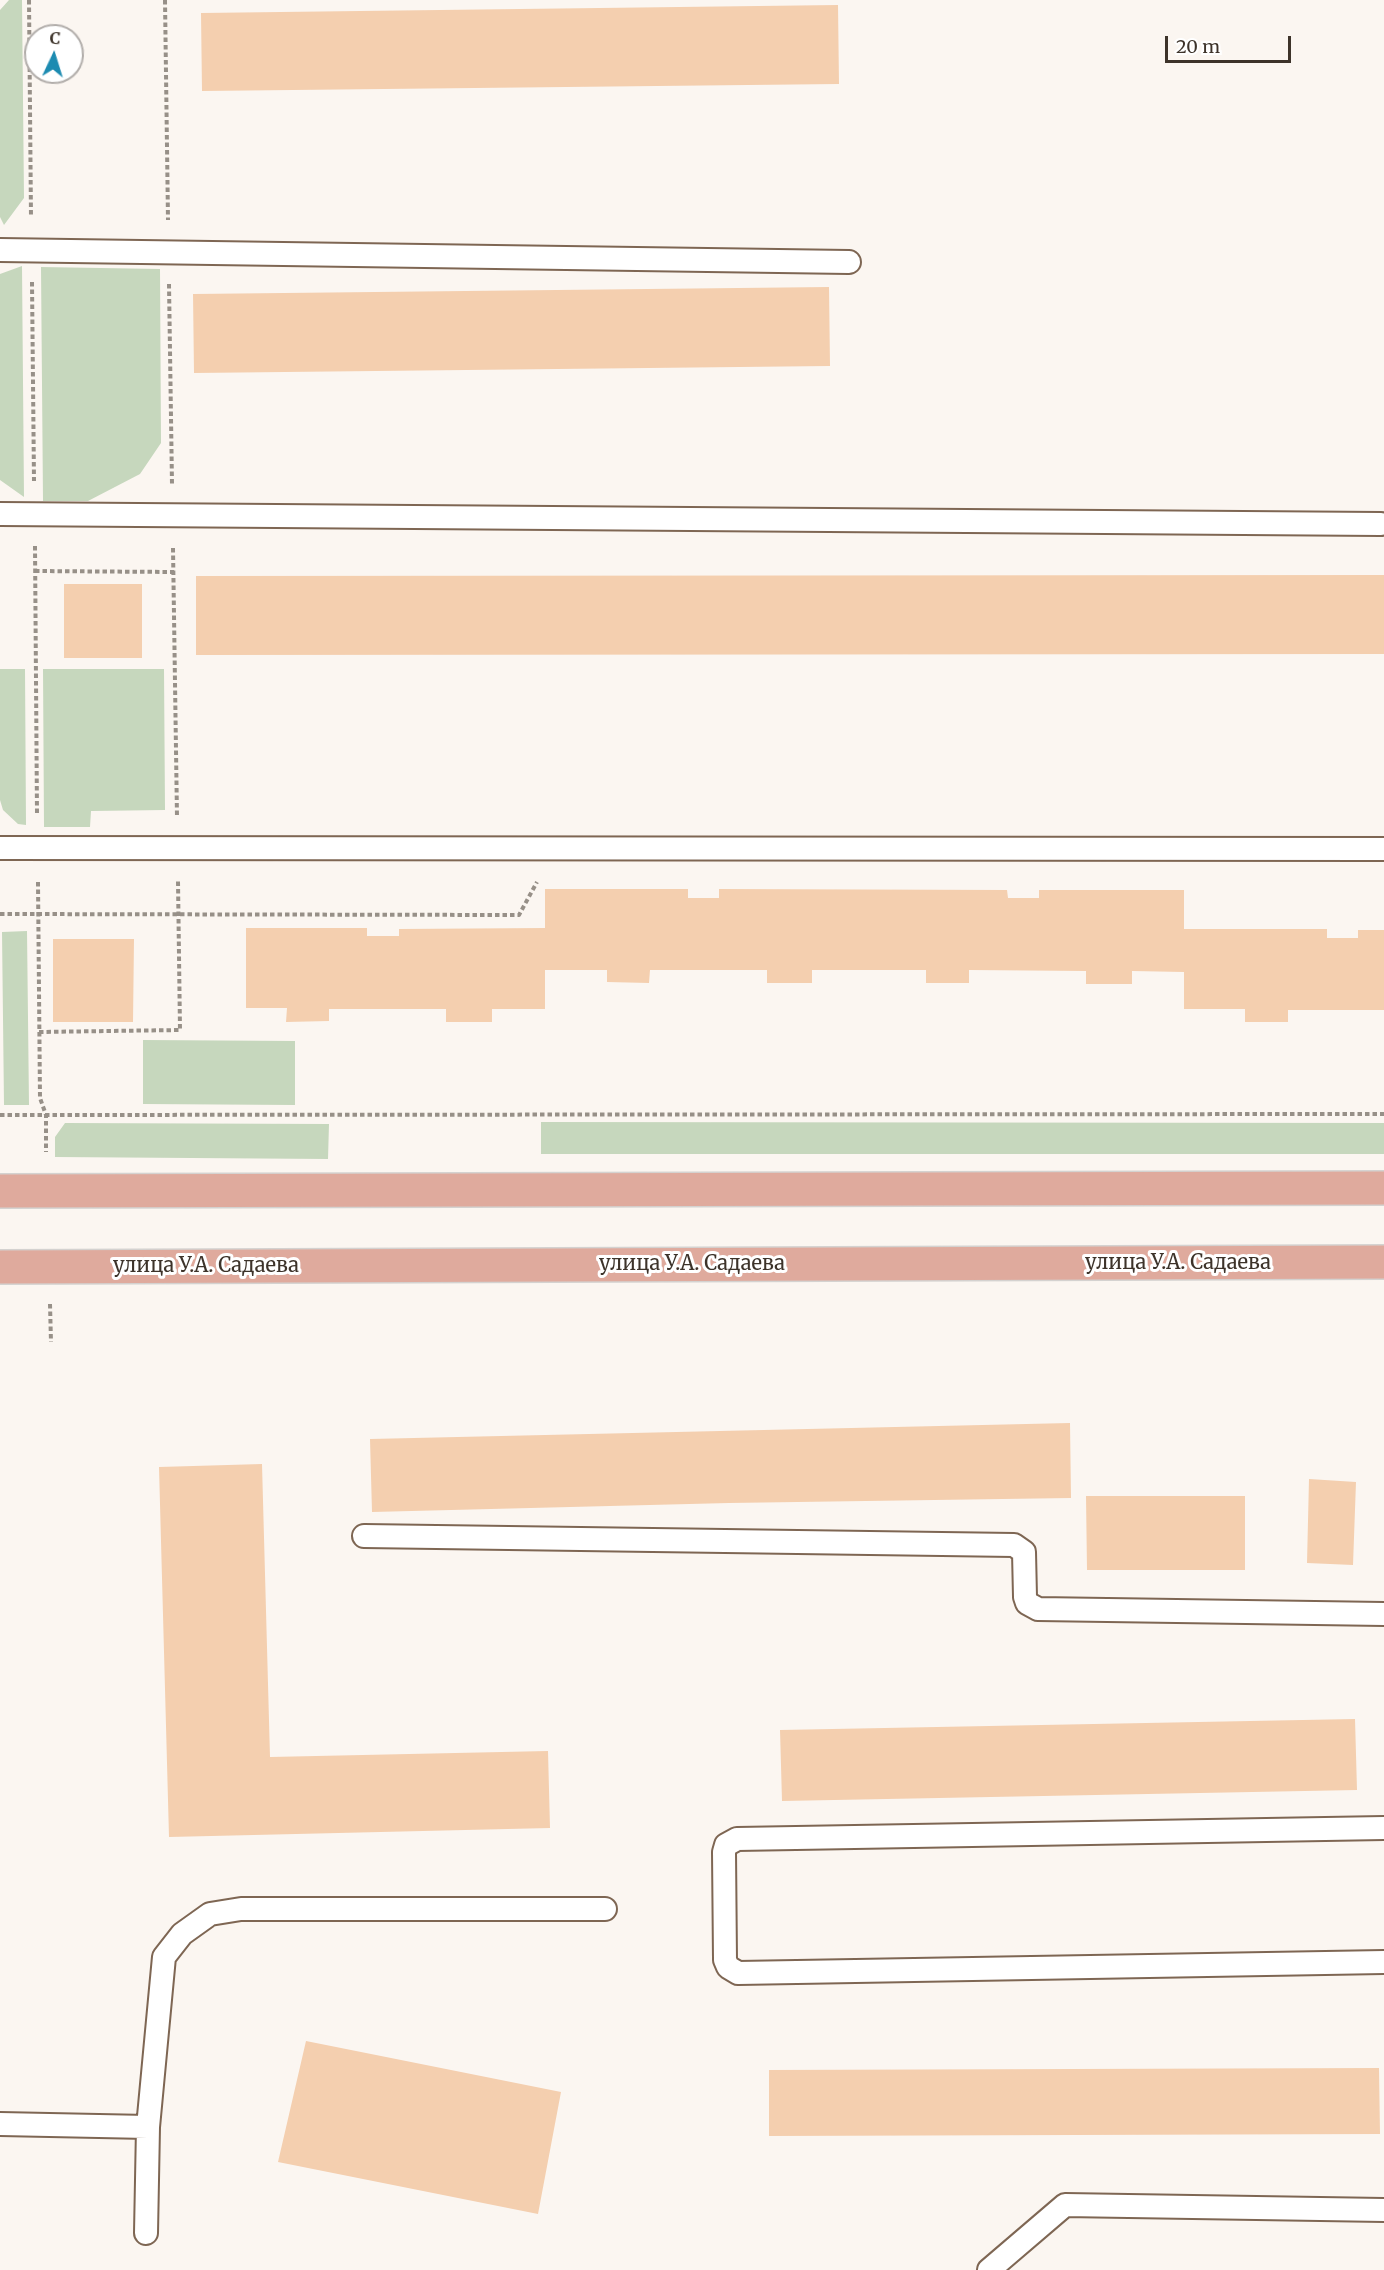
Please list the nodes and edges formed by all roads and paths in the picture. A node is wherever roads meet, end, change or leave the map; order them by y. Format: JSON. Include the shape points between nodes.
{"nodes":[{"id":1,"x":29,"y":0,"type":"edge"},
{"id":2,"x":165,"y":0,"type":"edge"},
{"id":3,"x":0,"y":250,"type":"edge"},
{"id":4,"x":32,"y":250,"type":"junction"},
{"id":5,"x":169,"y":252,"type":"junction"},
{"id":6,"x":849,"y":262,"type":"dead end"},
{"id":7,"x":0,"y":514,"type":"edge"},
{"id":8,"x":35,"y":514,"type":"junction"},
{"id":9,"x":172,"y":516,"type":"junction"},
{"id":10,"x":1381,"y":524,"type":"dead end"},
{"id":11,"x":35,"y":571,"type":"junction"},
{"id":12,"x":174,"y":572,"type":"junction"},
{"id":13,"x":0,"y":848,"type":"edge"},
{"id":14,"x":38,"y":848,"type":"junction"},
{"id":15,"x":177,"y":848,"type":"junction"},
{"id":16,"x":1384,"y":849,"type":"edge"},
{"id":17,"x":538,"y":880,"type":"dead end"},
{"id":18,"x":0,"y":914,"type":"edge"},
{"id":19,"x":38,"y":915,"type":"junction"},
{"id":20,"x":178,"y":915,"type":"junction"},
{"id":21,"x":39,"y":1032,"type":"junction"},
{"id":22,"x":1384,"y":1114,"type":"edge"},
{"id":23,"x":0,"y":1115,"type":"edge"},
{"id":24,"x":46,"y":1115,"type":"junction"},
{"id":25,"x":1384,"y":1188,"type":"edge"},
{"id":26,"x":0,"y":1191,"type":"edge"},
{"id":27,"x":47,"y":1191,"type":"junction"},
{"id":28,"x":1384,"y":1262,"type":"edge"},
{"id":29,"x":0,"y":1267,"type":"edge"},
{"id":30,"x":49,"y":1267,"type":"junction"},
{"id":31,"x":51,"y":1342,"type":"dead end"},
{"id":32,"x":364,"y":1536,"type":"dead end"},
{"id":33,"x":1384,"y":1614,"type":"edge"},
{"id":34,"x":1384,"y":1828,"type":"edge"},
{"id":35,"x":605,"y":1909,"type":"dead end"},
{"id":36,"x":1384,"y":1962,"type":"edge"},
{"id":37,"x":0,"y":2124,"type":"edge"},
{"id":38,"x":148,"y":2127,"type":"junction"},
{"id":39,"x":1384,"y":2210,"type":"edge"},
{"id":40,"x":146,"y":2233,"type":"dead end"},
{"id":41,"x":989,"y":2270,"type":"edge"}],
"edges":[{"from":1,"to":4,"type":"path"},
{"from":2,"to":5,"type":"path"},
{"from":3,"to":4,"type":"lane"},
{"from":4,"to":5,"type":"lane"},
{"from":4,"to":8,"type":"path"},
{"from":5,"to":6,"type":"lane"},
{"from":5,"to":9,"type":"path"},
{"from":7,"to":8,"type":"lane"},
{"from":8,"to":9,"type":"lane"},
{"from":8,"to":11,"type":"path"},
{"from":9,"to":10,"type":"lane"},
{"from":9,"to":12,"type":"path"},
{"from":11,"to":12,"type":"path"},
{"from":11,"to":14,"type":"path"},
{"from":12,"to":15,"type":"path"},
{"from":13,"to":14,"type":"lane"},
{"from":14,"to":15,"type":"lane"},
{"from":14,"to":19,"type":"path"},
{"from":15,"to":16,"type":"lane"},
{"from":15,"to":20,"type":"path"},
{"from":17,"to":20,"type":"path","via":[[519,915]]},
{"from":18,"to":19,"type":"path"},
{"from":19,"to":20,"type":"path"},
{"from":19,"to":21,"type":"path"},
{"from":20,"to":21,"type":"path","via":[[180,1030]]},
{"from":21,"to":24,"type":"path","via":[[40,1098]]},
{"from":22,"to":24,"type":"path"},
{"from":23,"to":24,"type":"path"},
{"from":24,"to":27,"type":"path"},
{"from":25,"to":27,"type":"main road"},
{"from":26,"to":27,"type":"main road"},
{"from":28,"to":30,"type":"main road","name":"улица У.А. Садаева"},
{"from":29,"to":30,"type":"main road","name":"улица У.А. Садаева"},
{"from":30,"to":31,"type":"path"},
{"from":32,"to":33,"type":"lane","via":[[1014,1545],[1024,1552],[1027,1603],[1038,1610]]},
{"from":34,"to":36,"type":"lane","via":[[737,1839],[726,1845],[724,1852],[726,1960],[738,1973]]},
{"from":35,"to":38,"type":"lane","via":[[241,1909],[210,1914],[182,1934],[164,1957]]},
{"from":37,"to":38,"type":"lane"},
{"from":38,"to":40,"type":"lane"},
{"from":39,"to":41,"type":"lane","via":[[1065,2205]]}]}
